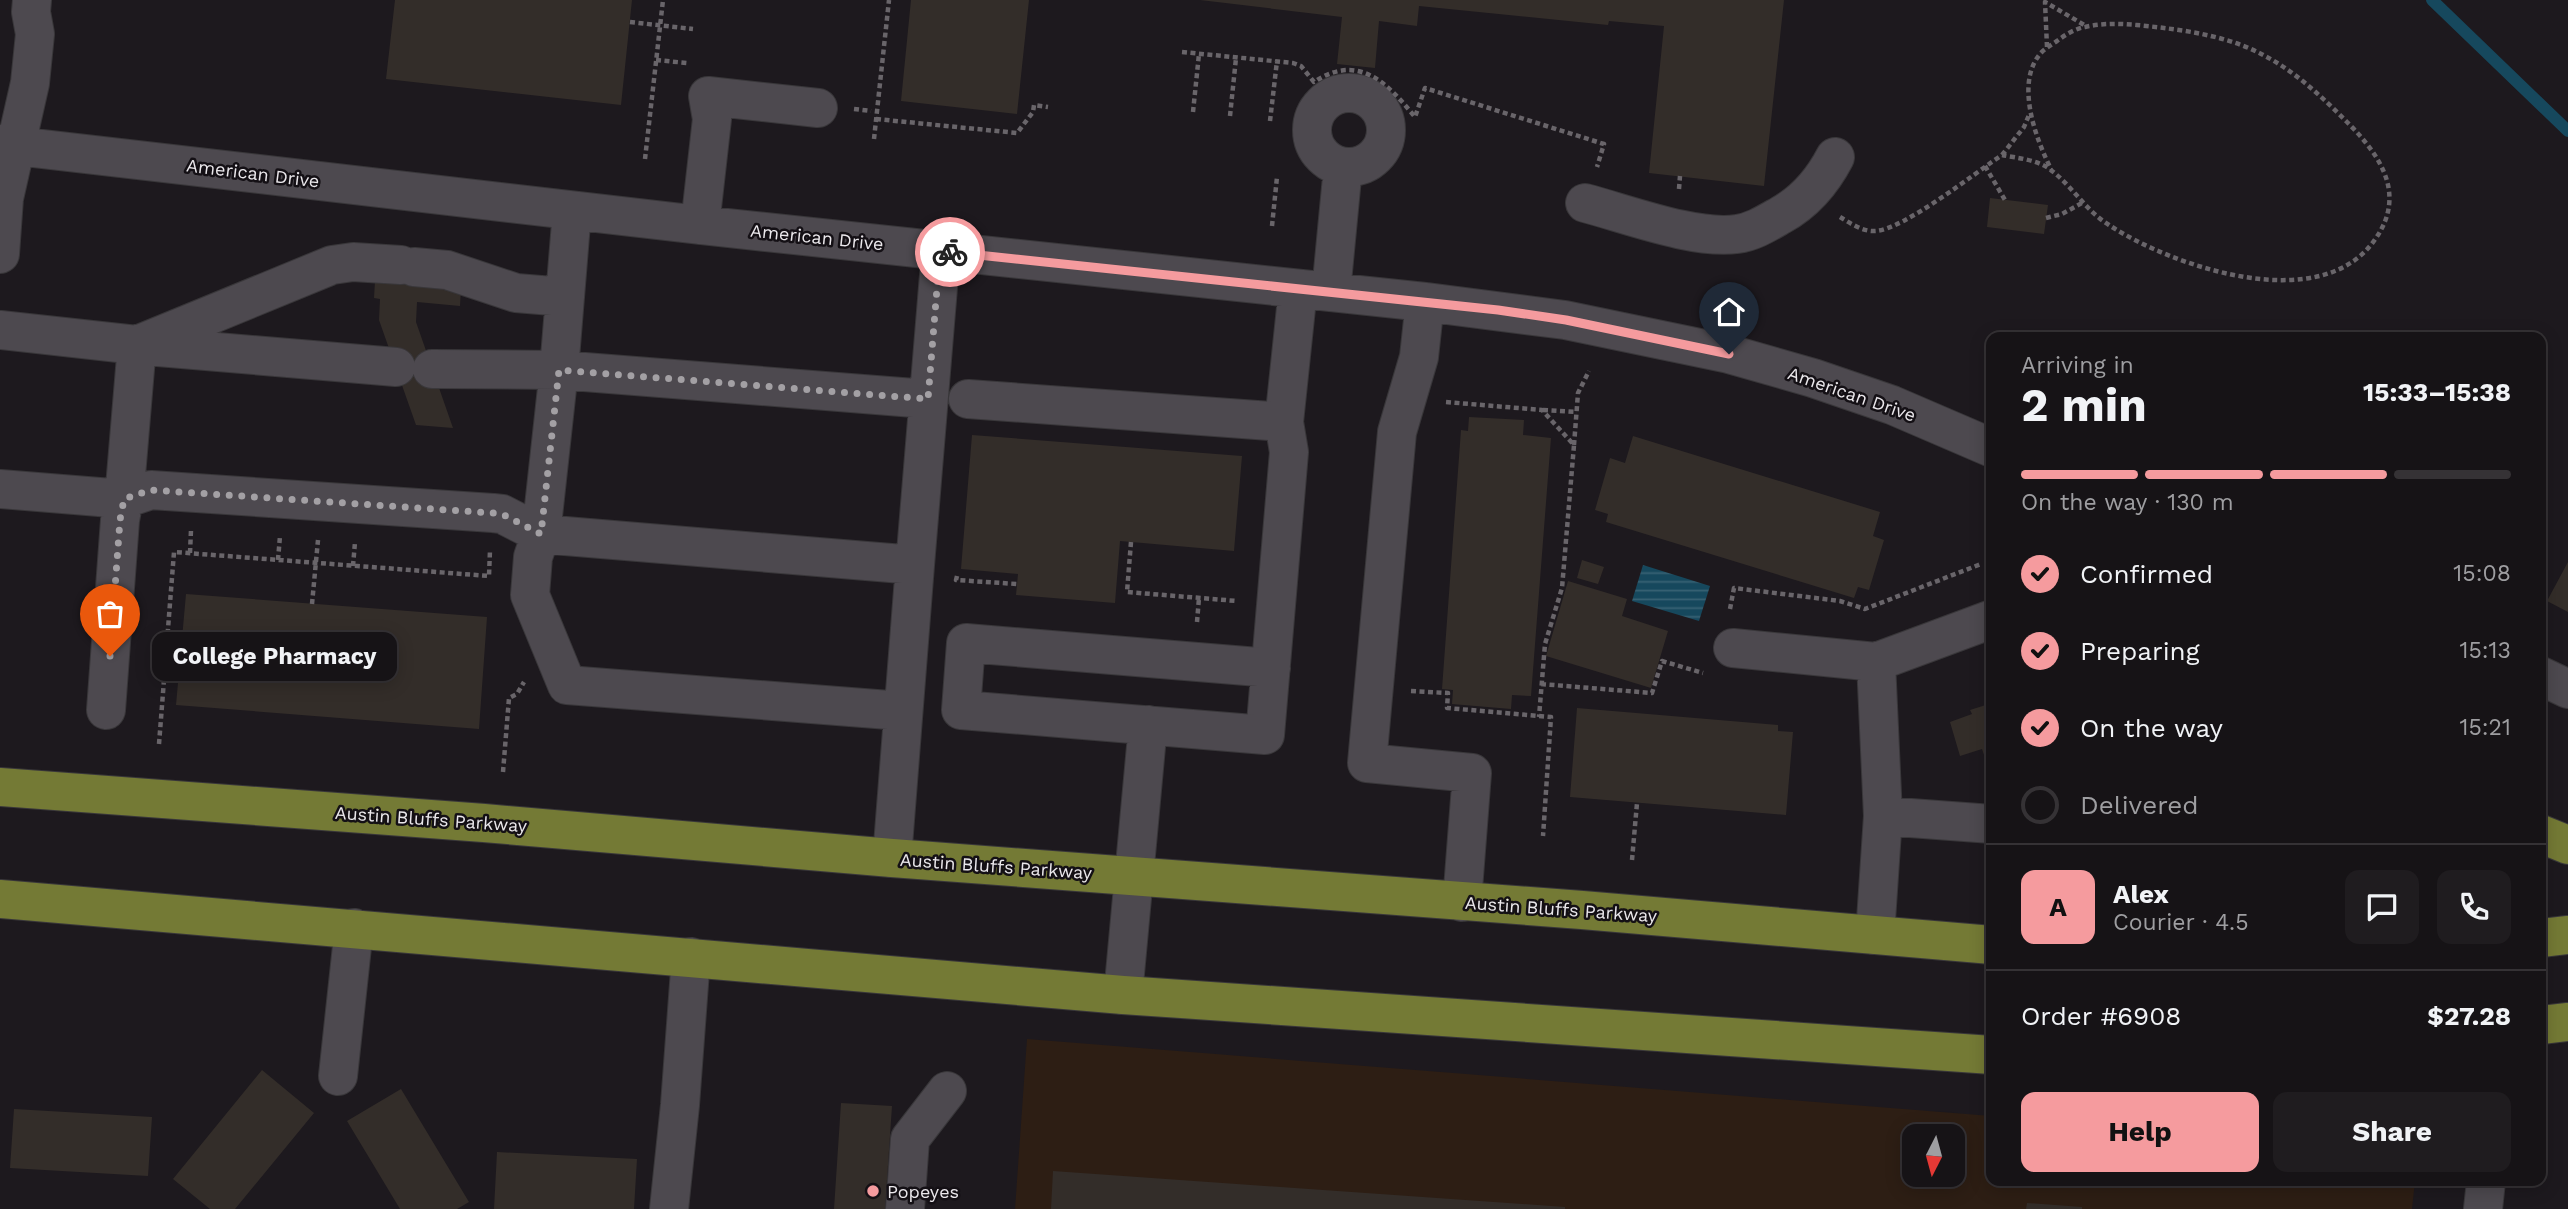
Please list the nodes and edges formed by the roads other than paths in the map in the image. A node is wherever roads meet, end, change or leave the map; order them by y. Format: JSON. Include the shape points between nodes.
{"nodes":[{"id":1,"x":32,"y":0,"type":"edge"},
{"id":2,"x":818,"y":108,"type":"dead end"},
{"id":3,"x":7,"y":145,"type":"edge"},
{"id":4,"x":1835,"y":157,"type":"dead end"},
{"id":5,"x":1343,"y":167,"type":"junction"},
{"id":6,"x":1590,"y":188,"type":"road end"},
{"id":7,"x":572,"y":211,"type":"junction"},
{"id":8,"x":700,"y":225,"type":"junction"},
{"id":9,"x":940,"y":251,"type":"junction"},
{"id":10,"x":0,"y":254,"type":"edge"},
{"id":11,"x":1315,"y":290,"type":"junction"},
{"id":12,"x":565,"y":297,"type":"junction"},
{"id":13,"x":1425,"y":302,"type":"junction"},
{"id":14,"x":0,"y":330,"type":"edge"},
{"id":15,"x":137,"y":345,"type":"junction"},
{"id":16,"x":559,"y":370,"type":"junction"},
{"id":17,"x":928,"y":399,"type":"junction"},
{"id":18,"x":968,"y":399,"type":"dead end"},
{"id":19,"x":1284,"y":422,"type":"junction"},
{"id":20,"x":1986,"y":445,"type":"edge"},
{"id":21,"x":0,"y":489,"type":"edge"},
{"id":22,"x":124,"y":499,"type":"junction"},
{"id":23,"x":541,"y":534,"type":"junction"},
{"id":24,"x":915,"y":565,"type":"junction"},
{"id":25,"x":1986,"y":621,"type":"edge"},
{"id":26,"x":1733,"y":648,"type":"dead end"},
{"id":27,"x":1876,"y":662,"type":"junction"},
{"id":28,"x":1271,"y":668,"type":"junction"},
{"id":29,"x":2546,"y":678,"type":"edge"},
{"id":30,"x":2568,"y":689,"type":"edge"},
{"id":31,"x":106,"y":710,"type":"dead end"},
{"id":32,"x":902,"y":711,"type":"junction"},
{"id":33,"x":1148,"y":725,"type":"junction"},
{"id":34,"x":0,"y":787,"type":"edge"},
{"id":35,"x":1883,"y":816,"type":"junction"},
{"id":36,"x":1986,"y":824,"type":"edge"},
{"id":37,"x":2546,"y":836,"type":"edge"},
{"id":38,"x":2568,"y":845,"type":"edge"},
{"id":39,"x":892,"y":858,"type":"junction"},
{"id":40,"x":1135,"y":876,"type":"junction"},
{"id":41,"x":0,"y":899,"type":"edge"},
{"id":42,"x":1462,"y":902,"type":"junction"},
{"id":43,"x":354,"y":928,"type":"junction"},
{"id":44,"x":1875,"y":934,"type":"junction"},
{"id":45,"x":2568,"y":935,"type":"edge"},
{"id":46,"x":2546,"y":937,"type":"edge"},
{"id":47,"x":1986,"y":943,"type":"edge"},
{"id":48,"x":691,"y":957,"type":"junction"},
{"id":49,"x":1124,"y":995,"type":"junction"},
{"id":50,"x":2568,"y":1022,"type":"edge"},
{"id":51,"x":2546,"y":1024,"type":"edge"},
{"id":52,"x":1986,"y":1055,"type":"edge"},
{"id":53,"x":338,"y":1076,"type":"dead end"},
{"id":54,"x":947,"y":1091,"type":"dead end"},
{"id":55,"x":2485,"y":1186,"type":"edge"},
{"id":56,"x":669,"y":1209,"type":"edge"},
{"id":57,"x":905,"y":1209,"type":"edge"},
{"id":58,"x":2483,"y":1209,"type":"edge"}],
"edges":[{"from":1,"to":3,"type":"street","via":[[35,34],[30,83]]},
{"from":2,"to":8,"type":"street","via":[[708,96],[712,119]]},
{"from":3,"to":7,"type":"street","name":"American Drive"},
{"from":3,"to":10,"type":"street"},
{"from":4,"to":6,"type":"street","via":[[1810,194],[1760,227],[1738,234],[1714,235],[1673,227]]},
{"from":5,"to":5,"type":"street","via":[[1332,164],[1316,148],[1311,125],[1322,103],[1332,96],[1357,93],[1378,106],[1398,144],[1381,150],[1365,164]]},
{"from":5,"to":11,"type":"street"},
{"from":7,"to":8,"type":"street","name":"American Drive"},
{"from":7,"to":12,"type":"street"},
{"from":8,"to":9,"type":"street","name":"American Drive"},
{"from":9,"to":11,"type":"street","name":"American Drive"},
{"from":9,"to":17,"type":"street"},
{"from":11,"to":13,"type":"street","name":"American Drive"},
{"from":11,"to":19,"type":"street"},
{"from":12,"to":15,"type":"street","via":[[516,293],[447,270],[353,262],[332,265]]},
{"from":12,"to":16,"type":"street"},
{"from":13,"to":20,"type":"street","name":"American Drive","via":[[1566,320],[1729,354],[1892,405]]},
{"from":13,"to":42,"type":"street","via":[[1419,358],[1397,432],[1367,763],[1472,773]]},
{"from":14,"to":15,"type":"street"},
{"from":15,"to":16,"type":"street","via":[[414,368]]},
{"from":15,"to":22,"type":"street"},
{"from":16,"to":17,"type":"street"},
{"from":16,"to":23,"type":"street"},
{"from":17,"to":24,"type":"street"},
{"from":18,"to":19,"type":"street"},
{"from":19,"to":28,"type":"street","via":[[1289,452]]},
{"from":21,"to":22,"type":"street"},
{"from":22,"to":23,"type":"street","via":[[151,490],[493,513]]},
{"from":22,"to":31,"type":"street"},
{"from":23,"to":24,"type":"street"},
{"from":23,"to":32,"type":"street","via":[[533,557],[530,595],[568,685]]},
{"from":24,"to":32,"type":"street"},
{"from":25,"to":27,"type":"street"},
{"from":26,"to":27,"type":"street"},
{"from":27,"to":35,"type":"street"},
{"from":28,"to":33,"type":"street","via":[[1265,735]]},
{"from":28,"to":33,"type":"street","via":[[966,643],[961,710]]},
{"from":29,"to":30,"type":"street"},
{"from":32,"to":39,"type":"street"},
{"from":33,"to":40,"type":"street"},
{"from":34,"to":39,"type":"main road","name":"Austin Bluffs Parkway","via":[[484,822]]},
{"from":35,"to":36,"type":"street"},
{"from":35,"to":44,"type":"street"},
{"from":37,"to":38,"type":"main road"},
{"from":39,"to":40,"type":"main road","name":"Austin Bluffs Parkway"},
{"from":40,"to":42,"type":"main road","name":"Austin Bluffs Parkway"},
{"from":40,"to":49,"type":"street"},
{"from":41,"to":43,"type":"main road"},
{"from":42,"to":44,"type":"main road","name":"Austin Bluffs Parkway"},
{"from":43,"to":48,"type":"main road"},
{"from":43,"to":53,"type":"street"},
{"from":44,"to":47,"type":"main road","name":"Austin Bluffs Parkway"},
{"from":45,"to":46,"type":"main road"},
{"from":48,"to":49,"type":"main road"},
{"from":48,"to":56,"type":"street"},
{"from":49,"to":52,"type":"main road"},
{"from":50,"to":51,"type":"main road"},
{"from":54,"to":57,"type":"street","via":[[910,1139]]},
{"from":55,"to":58,"type":"street"}]}
